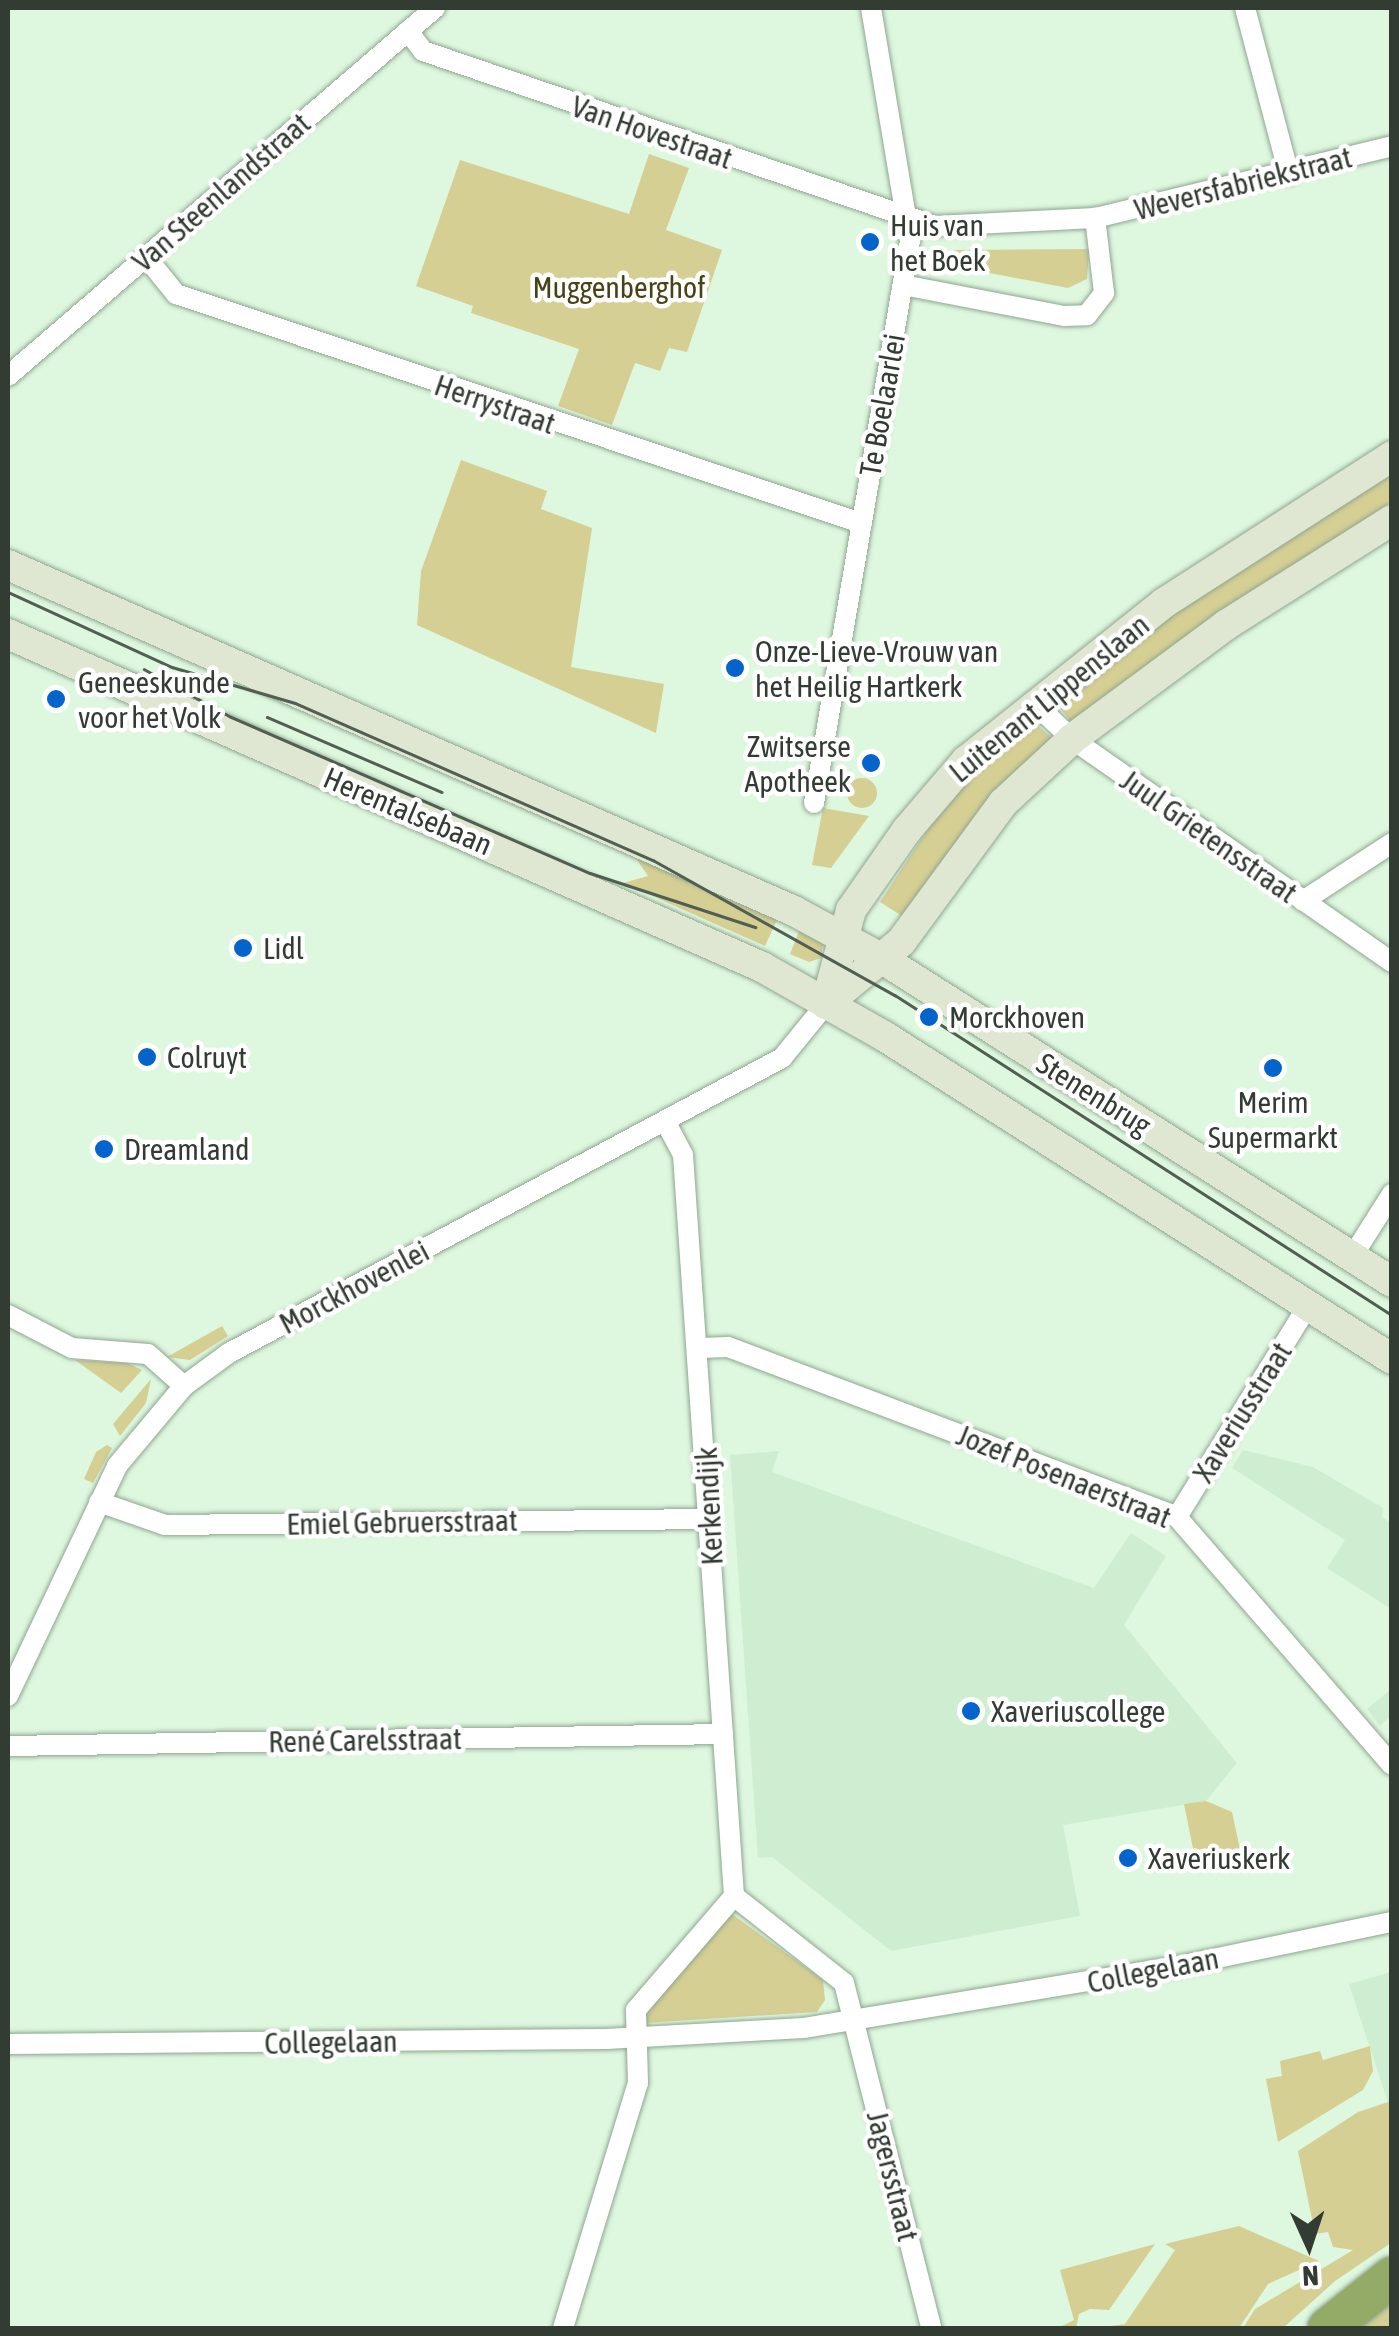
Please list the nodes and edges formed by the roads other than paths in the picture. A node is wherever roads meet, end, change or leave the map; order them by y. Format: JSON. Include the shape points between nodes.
{"nodes":[{"id":1,"x":435,"y":8,"type":"edge"},
{"id":2,"x":871,"y":8,"type":"edge"},
{"id":3,"x":1245,"y":8,"type":"edge"},
{"id":4,"x":408,"y":31,"type":"junction"},
{"id":5,"x":1392,"y":146,"type":"edge"},
{"id":6,"x":1289,"y":174,"type":"junction"},
{"id":7,"x":905,"y":217,"type":"junction"},
{"id":8,"x":1095,"y":218,"type":"junction"},
{"id":9,"x":146,"y":256,"type":"junction"},
{"id":10,"x":903,"y":285,"type":"junction"},
{"id":11,"x":11,"y":364,"type":"edge"},
{"id":12,"x":1392,"y":456,"type":"edge"},
{"id":13,"x":1392,"y":520,"type":"edge"},
{"id":14,"x":861,"y":523,"type":"junction"},
{"id":15,"x":8,"y":565,"type":"edge"},
{"id":16,"x":8,"y":634,"type":"edge"},
{"id":17,"x":1034,"y":702,"type":"junction"},
{"id":18,"x":1072,"y":739,"type":"junction"},
{"id":19,"x":814,"y":803,"type":"dead end"},
{"id":20,"x":1392,"y":843,"type":"edge"},
{"id":21,"x":1303,"y":900,"type":"junction"},
{"id":22,"x":844,"y":938,"type":"junction"},
{"id":23,"x":881,"y":958,"type":"junction"},
{"id":24,"x":1392,"y":962,"type":"edge"},
{"id":25,"x":816,"y":998,"type":"junction"},
{"id":26,"x":664,"y":1121,"type":"junction"},
{"id":27,"x":1392,"y":1194,"type":"edge"},
{"id":28,"x":1352,"y":1257,"type":"junction"},
{"id":29,"x":1392,"y":1282,"type":"edge"},
{"id":30,"x":1307,"y":1307,"type":"junction"},
{"id":31,"x":8,"y":1315,"type":"edge"},
{"id":32,"x":700,"y":1348,"type":"junction"},
{"id":33,"x":1392,"y":1358,"type":"edge"},
{"id":34,"x":184,"y":1386,"type":"junction"},
{"id":35,"x":99,"y":1502,"type":"junction"},
{"id":36,"x":1177,"y":1517,"type":"junction"},
{"id":37,"x":710,"y":1520,"type":"junction"},
{"id":38,"x":8,"y":1696,"type":"edge"},
{"id":39,"x":724,"y":1734,"type":"junction"},
{"id":40,"x":8,"y":1746,"type":"edge"},
{"id":41,"x":1392,"y":1766,"type":"edge"},
{"id":42,"x":734,"y":1896,"type":"junction"},
{"id":43,"x":1392,"y":1922,"type":"edge"},
{"id":44,"x":854,"y":2023,"type":"junction"},
{"id":45,"x":637,"y":2038,"type":"junction"},
{"id":46,"x":13,"y":2046,"type":"edge"},
{"id":47,"x":1392,"y":2277,"type":"edge"},
{"id":48,"x":563,"y":2328,"type":"edge"},
{"id":49,"x":931,"y":2328,"type":"edge"},
{"id":50,"x":1328,"y":2328,"type":"edge"}],
"edges":[{"from":1,"to":4,"type":"street","name":"Van Steenlandstraat"},
{"from":2,"to":7,"type":"street","name":"Te Boelaarlei"},
{"from":3,"to":6,"type":"street"},
{"from":4,"to":7,"type":"street","name":"Van Hovestraat","via":[[423,51]]},
{"from":4,"to":9,"type":"street","name":"Van Steenlandstraat"},
{"from":5,"to":6,"type":"street","name":"Weversfabriekstraat"},
{"from":6,"to":8,"type":"street","name":"Weversfabriekstraat"},
{"from":7,"to":8,"type":"street","name":"Van Hovestraat","via":[[936,226]]},
{"from":7,"to":10,"type":"street","name":"Te Boelaarlei","via":[[910,241]]},
{"from":8,"to":10,"type":"street","via":[[1104,293],[1086,315]]},
{"from":9,"to":11,"type":"street","name":"Van Steenlandstraat"},
{"from":9,"to":14,"type":"street","name":"Herrystraat","via":[[176,294]]},
{"from":10,"to":14,"type":"street","name":"Te Boelaarlei"},
{"from":12,"to":17,"type":"main road","name":"Luitenant Lippenslaan","via":[[1219,565]]},
{"from":13,"to":18,"type":"main road","name":"Luitenant Lippenslaan","via":[[1226,625]]},
{"from":14,"to":19,"type":"street","name":"Te Boelaarlei"},
{"from":15,"to":22,"type":"main road","name":"Stenenbrug"},
{"from":16,"to":25,"type":"main road","name":"Herentalsebaan"},
{"from":17,"to":18,"type":"street","name":"Juul Grietensstraat"},
{"from":17,"to":22,"type":"main road","name":"Luitenant Lippenslaan","via":[[941,786],[851,910]]},
{"from":18,"to":21,"type":"street","name":"Juul Grietensstraat"},
{"from":18,"to":23,"type":"main road","name":"Luitenant Lippenslaan","via":[[1004,803],[901,942]]},
{"from":20,"to":21,"type":"street"},
{"from":21,"to":24,"type":"street","name":"Juul Grietensstraat"},
{"from":22,"to":23,"type":"main road","name":"Stenenbrug"},
{"from":22,"to":25,"type":"main road","name":"Luitenant Lippenslaan"},
{"from":23,"to":25,"type":"main road","name":"Luitenant Lippenslaan"},
{"from":23,"to":28,"type":"main road","name":"Stenenbrug"},
{"from":25,"to":26,"type":"street","name":"Morckhovenlei","via":[[782,1058]]},
{"from":25,"to":30,"type":"main road"},
{"from":26,"to":32,"type":"street","name":"Kerkendijk","via":[[684,1155]]},
{"from":26,"to":34,"type":"street","name":"Morckhovenlei","via":[[230,1353]]},
{"from":27,"to":28,"type":"street"},
{"from":28,"to":29,"type":"main road","name":"Stenenbrug"},
{"from":30,"to":33,"type":"main road"},
{"from":30,"to":36,"type":"street","name":"Xaveriusstraat"},
{"from":31,"to":34,"type":"street","via":[[72,1348],[148,1354]]},
{"from":32,"to":36,"type":"street","name":"Jozef Posenaerstraat","via":[[728,1346]]},
{"from":32,"to":37,"type":"street","name":"Kerkendijk"},
{"from":34,"to":35,"type":"street","name":"Morckhovenlei","via":[[133,1442]]},
{"from":35,"to":37,"type":"street","name":"Emiel Gebruersstraat","via":[[165,1525]]},
{"from":35,"to":38,"type":"street","name":"Morckhovenlei"},
{"from":36,"to":41,"type":"street","name":"Jozef Posenaerstraat"},
{"from":37,"to":39,"type":"street","name":"Kerkendijk"},
{"from":39,"to":40,"type":"street","name":"René Carelsstraat"},
{"from":39,"to":42,"type":"street","name":"Kerkendijk"},
{"from":42,"to":44,"type":"street","via":[[844,1983]]},
{"from":42,"to":45,"type":"street","via":[[636,2010]]},
{"from":43,"to":44,"type":"street","name":"Collegelaan"},
{"from":44,"to":45,"type":"street","name":"Collegelaan"},
{"from":44,"to":49,"type":"street","name":"Jagersstraat"},
{"from":45,"to":46,"type":"street","name":"Collegelaan"},
{"from":45,"to":48,"type":"street","via":[[638,2083]]},
{"from":47,"to":50,"type":"highway"}]}
